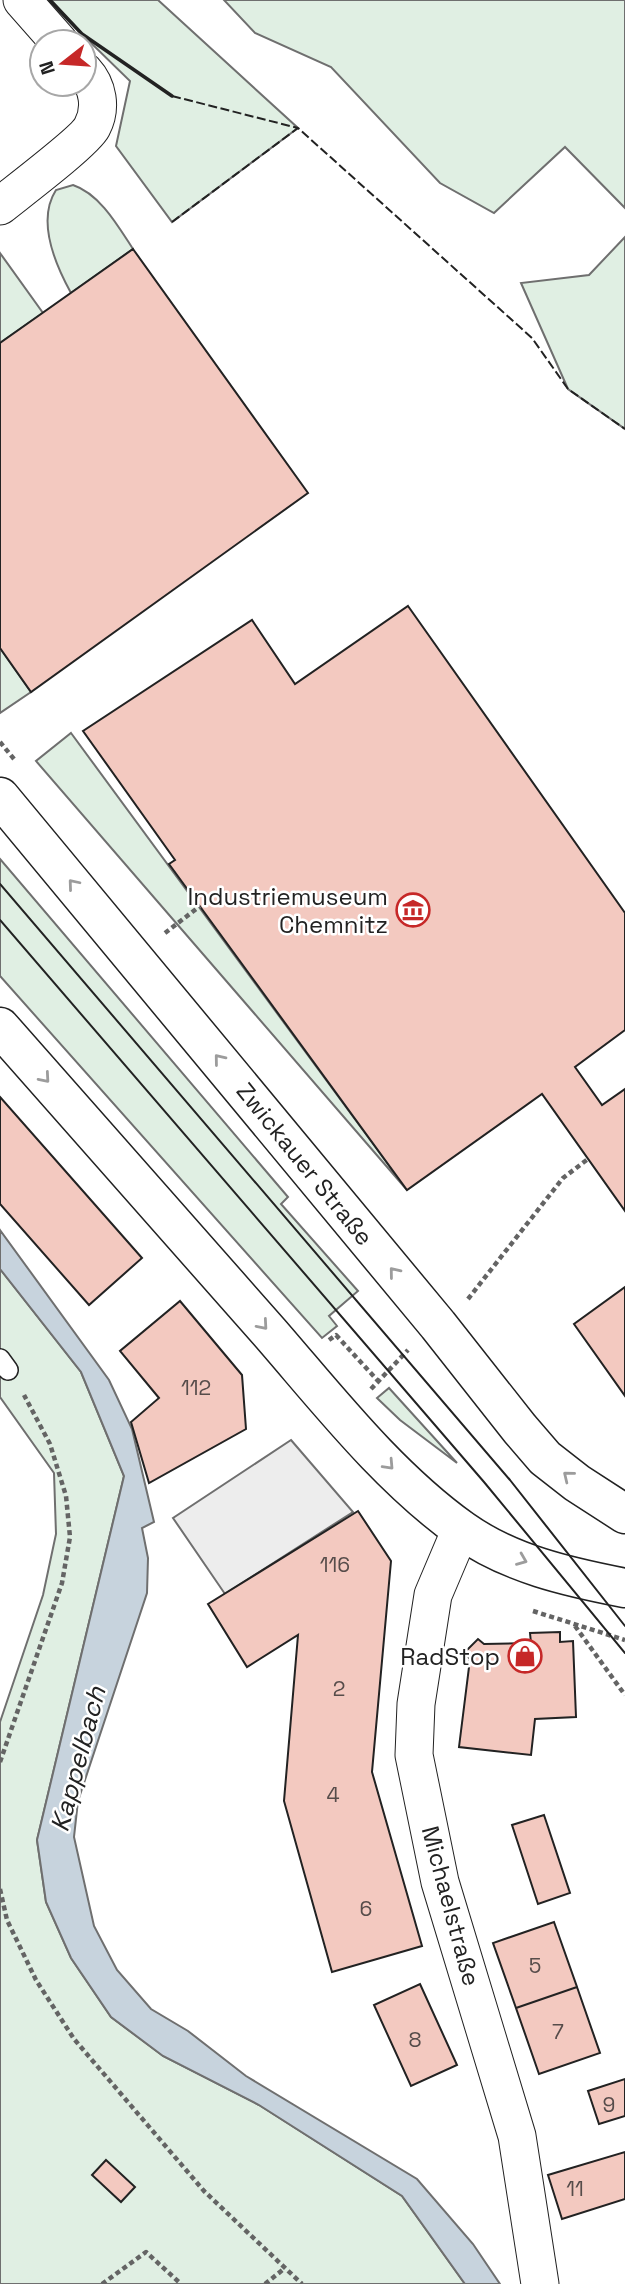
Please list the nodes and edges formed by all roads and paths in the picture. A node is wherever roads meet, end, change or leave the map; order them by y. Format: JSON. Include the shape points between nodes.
{"nodes":[{"id":1,"x":22,"y":0,"type":"edge"},
{"id":2,"x":46,"y":28,"type":"edge"},
{"id":3,"x":98,"y":98,"type":"edge"},
{"id":4,"x":0,"y":206,"type":"edge"},
{"id":5,"x":0,"y":797,"type":"edge"},
{"id":6,"x":200,"y":906,"type":"dead end"},
{"id":7,"x":162,"y":936,"type":"dead end"},
{"id":8,"x":0,"y":1027,"type":"edge"},
{"id":9,"x":588,"y":1159,"type":"dead end"},
{"id":10,"x":438,"y":1325,"type":"junction"},
{"id":11,"x":336,"y":1351,"type":"dead end"},
{"id":12,"x":4,"y":1365,"type":"edge"},
{"id":13,"x":362,"y":1380,"type":"dead end"},
{"id":14,"x":379,"y":1382,"type":"junction"},
{"id":15,"x":371,"y":1390,"type":"junction"},
{"id":16,"x":342,"y":1416,"type":"junction"},
{"id":17,"x":625,"y":1514,"type":"edge"},
{"id":18,"x":461,"y":1529,"type":"junction"},
{"id":19,"x":625,"y":1588,"type":"edge"},
{"id":20,"x":567,"y":1616,"type":"dead end"},
{"id":21,"x":625,"y":1695,"type":"edge"},
{"id":22,"x":0,"y":1762,"type":"edge"},
{"id":23,"x":0,"y":1889,"type":"edge"},
{"id":24,"x":285,"y":2268,"type":"junction"},
{"id":25,"x":102,"y":2284,"type":"edge"},
{"id":26,"x":181,"y":2284,"type":"edge"},
{"id":27,"x":265,"y":2284,"type":"edge"},
{"id":28,"x":302,"y":2284,"type":"edge"},
{"id":29,"x":540,"y":2284,"type":"edge"}],
"edges":[{"from":1,"to":2,"type":"street"},
{"from":3,"to":4,"type":"street","via":[[92,129]]},
{"from":10,"to":5,"type":"main road","name":"Zwickauer Straße","one_way":true},
{"from":6,"to":7,"type":"path"},
{"from":8,"to":16,"type":"main road","one_way":true},
{"from":9,"to":10,"type":"path","via":[[563,1178],[464,1304]]},
{"from":10,"to":14,"type":"path"},
{"from":17,"to":10,"type":"main road","name":"Zwickauer Straße","one_way":true,"via":[[545,1458]]},
{"from":11,"to":14,"type":"path","via":[[327,1342],[336,1335]]},
{"from":12,"to":22,"type":"path","via":[[50,1444],[66,1496],[70,1537],[62,1583]]},
{"from":13,"to":15,"type":"path"},
{"from":14,"to":15,"type":"path"},
{"from":15,"to":16,"type":"path"},
{"from":16,"to":18,"type":"main road","one_way":true,"via":[[402,1479]]},
{"from":18,"to":19,"type":"main road","one_way":true,"via":[[525,1562],[564,1576]]},
{"from":18,"to":29,"type":"street","name":"Michaelstraße","via":[[433,1595],[416,1704],[414,1755],[440,1882],[517,2136]]},
{"from":20,"to":21,"type":"path"},
{"from":23,"to":24,"type":"path","via":[[13,1932],[36,1980],[74,2039],[204,2191]]},
{"from":24,"to":27,"type":"path"},
{"from":24,"to":28,"type":"path"},
{"from":25,"to":26,"type":"path","via":[[145,2252]]}]}
